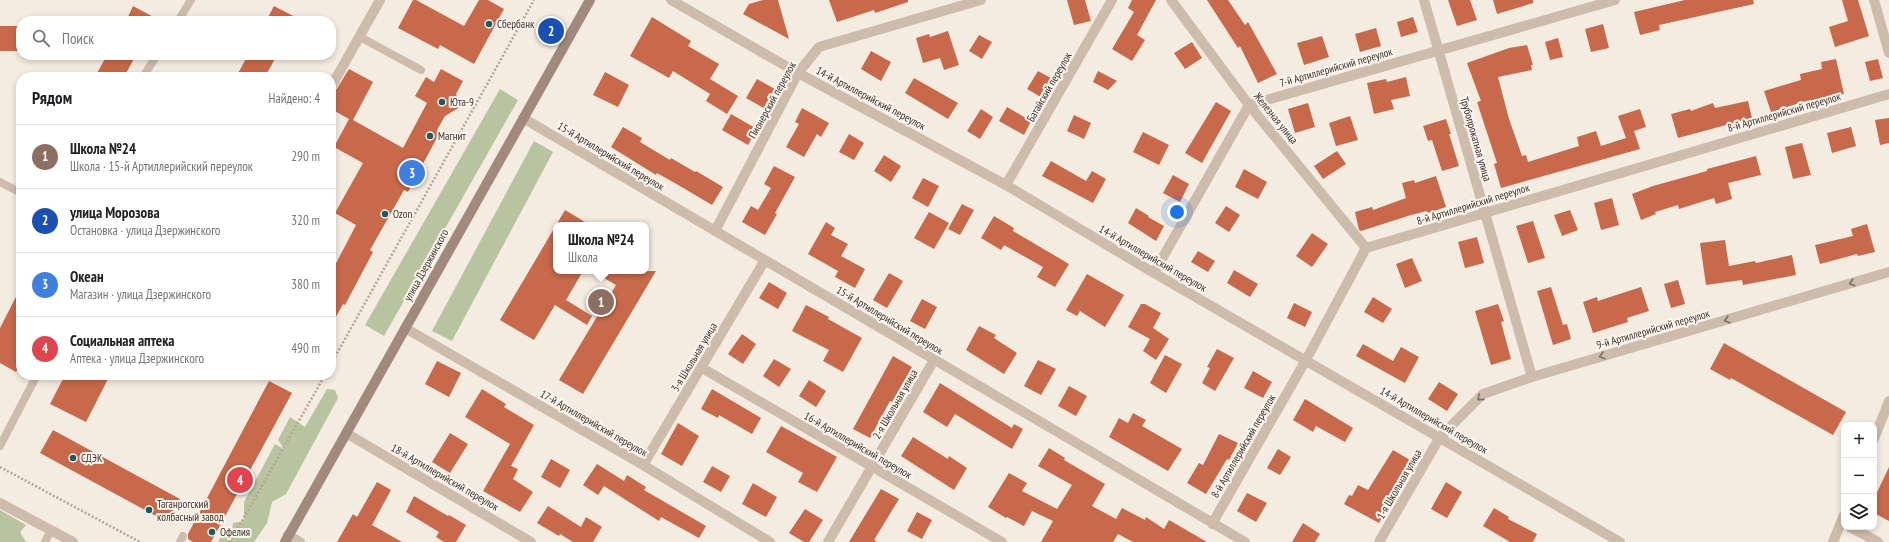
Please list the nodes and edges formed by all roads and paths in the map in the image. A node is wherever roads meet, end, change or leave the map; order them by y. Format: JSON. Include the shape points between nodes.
{"nodes":[{"id":1,"x":191,"y":0,"type":"edge"},
{"id":2,"x":380,"y":0,"type":"edge"},
{"id":3,"x":534,"y":0,"type":"edge"},
{"id":4,"x":590,"y":0,"type":"edge"},
{"id":5,"x":671,"y":0,"type":"edge"},
{"id":6,"x":981,"y":0,"type":"edge"},
{"id":7,"x":1112,"y":0,"type":"edge"},
{"id":8,"x":1172,"y":0,"type":"edge"},
{"id":9,"x":1424,"y":0,"type":"edge"},
{"id":10,"x":1615,"y":0,"type":"edge"},
{"id":11,"x":1874,"y":0,"type":"edge"},
{"id":12,"x":181,"y":16,"type":"edge"},
{"id":13,"x":360,"y":37,"type":"junction"},
{"id":14,"x":1438,"y":51,"type":"junction"},
{"id":15,"x":1889,"y":53,"type":"edge"},
{"id":16,"x":154,"y":60,"type":"edge"},
{"id":17,"x":421,"y":70,"type":"dead end"},
{"id":18,"x":146,"y":72,"type":"edge"},
{"id":19,"x":798,"y":72,"type":"junction"},
{"id":20,"x":336,"y":78,"type":"edge"},
{"id":21,"x":1889,"y":94,"type":"edge"},
{"id":22,"x":1249,"y":105,"type":"junction"},
{"id":23,"x":523,"y":118,"type":"junction"},
{"id":24,"x":0,"y":182,"type":"edge"},
{"id":25,"x":1006,"y":185,"type":"junction"},
{"id":26,"x":16,"y":190,"type":"edge"},
{"id":27,"x":1485,"y":213,"type":"junction"},
{"id":28,"x":715,"y":231,"type":"junction"},
{"id":29,"x":1366,"y":248,"type":"junction"},
{"id":30,"x":765,"y":260,"type":"junction"},
{"id":31,"x":1889,"y":272,"type":"edge"},
{"id":32,"x":1154,"y":273,"type":"junction"},
{"id":33,"x":405,"y":328,"type":"junction"},
{"id":34,"x":336,"y":355,"type":"edge"},
{"id":35,"x":934,"y":360,"type":"junction"},
{"id":36,"x":1306,"y":360,"type":"junction"},
{"id":37,"x":702,"y":368,"type":"junction"},
{"id":38,"x":1532,"y":377,"type":"junction"},
{"id":39,"x":34,"y":380,"type":"edge"},
{"id":40,"x":322,"y":380,"type":"edge"},
{"id":41,"x":1889,"y":401,"type":"edge"},
{"id":42,"x":1887,"y":414,"type":"edge"},
{"id":43,"x":346,"y":433,"type":"junction"},
{"id":44,"x":1877,"y":433,"type":"edge"},
{"id":45,"x":1440,"y":438,"type":"junction"},
{"id":46,"x":0,"y":446,"type":"edge"},
{"id":47,"x":643,"y":465,"type":"junction"},
{"id":48,"x":0,"y":467,"type":"edge"},
{"id":49,"x":871,"y":467,"type":"junction"},
{"id":50,"x":0,"y":503,"type":"edge"},
{"id":51,"x":1212,"y":524,"type":"junction"},
{"id":52,"x":1841,"y":529,"type":"edge"},
{"id":53,"x":51,"y":530,"type":"junction"},
{"id":54,"x":1858,"y":530,"type":"edge"},
{"id":55,"x":286,"y":539,"type":"edge"},
{"id":56,"x":45,"y":542,"type":"edge"},
{"id":57,"x":73,"y":542,"type":"edge"},
{"id":58,"x":140,"y":542,"type":"edge"},
{"id":59,"x":230,"y":542,"type":"edge"},
{"id":60,"x":300,"y":542,"type":"edge"},
{"id":61,"x":531,"y":542,"type":"edge"},
{"id":62,"x":770,"y":542,"type":"edge"},
{"id":63,"x":828,"y":542,"type":"edge"},
{"id":64,"x":1002,"y":542,"type":"edge"},
{"id":65,"x":1245,"y":542,"type":"edge"},
{"id":66,"x":1379,"y":542,"type":"edge"},
{"id":67,"x":1620,"y":542,"type":"edge"},
{"id":68,"x":1833,"y":542,"type":"edge"},
{"id":69,"x":1878,"y":542,"type":"edge"}],
"edges":[{"from":1,"to":12,"type":"lane"},
{"from":2,"to":13,"type":"street"},
{"from":3,"to":34,"type":"path"},
{"from":4,"to":23,"type":"main road","name":"улица Дзержинского"},
{"from":5,"to":19,"type":"street","name":"14-й Артиллерийский переулок"},
{"from":6,"to":19,"type":"street","name":"Пионерский переулок","via":[[819,47]]},
{"from":7,"to":25,"type":"street","name":"Батайский переулок"},
{"from":8,"to":22,"type":"street","name":"Железная улица"},
{"from":9,"to":14,"type":"street","name":"Трубопрокатная улица"},
{"from":10,"to":14,"type":"street","name":"7-й Артиллерийский переулок"},
{"from":11,"to":15,"type":"street"},
{"from":13,"to":17,"type":"lane"},
{"from":13,"to":20,"type":"street"},
{"from":14,"to":22,"type":"street","name":"7-й Артиллерийский переулок"},
{"from":14,"to":27,"type":"street","name":"Трубопрокатная улица"},
{"from":16,"to":18,"type":"lane"},
{"from":19,"to":25,"type":"street","name":"14-й Артиллерийский переулок"},
{"from":19,"to":28,"type":"street","name":"Пионерский переулок"},
{"from":21,"to":27,"type":"street","name":"8-й Артиллерийский переулок"},
{"from":22,"to":29,"type":"street","name":"Железная улица"},
{"from":22,"to":32,"type":"street"},
{"from":23,"to":28,"type":"street","name":"15-й Артиллерийский переулок"},
{"from":23,"to":33,"type":"main road","name":"улица Дзержинского"},
{"from":24,"to":26,"type":"lane"},
{"from":25,"to":32,"type":"street","name":"14-й Артиллерийский переулок"},
{"from":27,"to":29,"type":"street","name":"8-й Артиллерийский переулок"},
{"from":27,"to":38,"type":"street","name":"Трубопрокатная улица"},
{"from":28,"to":30,"type":"street","name":"15-й Артиллерийский переулок"},
{"from":29,"to":36,"type":"street","name":"8-й Артиллерийский переулок"},
{"from":30,"to":35,"type":"street","name":"15-й Артиллерийский переулок"},
{"from":30,"to":37,"type":"street","name":"3-я Школьная улица"},
{"from":31,"to":38,"type":"street","name":"9-й Артиллерийский переулок","one_way":true},
{"from":32,"to":36,"type":"street","name":"14-й Артиллерийский переулок"},
{"from":33,"to":43,"type":"main road","name":"улица Дзержинского"},
{"from":33,"to":47,"type":"street","name":"17-й Артиллерийский переулок"},
{"from":35,"to":49,"type":"street","name":"2-я Школьная улица"},
{"from":35,"to":51,"type":"street","name":"15-й Артиллерийский переулок"},
{"from":36,"to":45,"type":"street","name":"14-й Артиллерийский переулок"},
{"from":36,"to":51,"type":"street","name":"8-й Артиллерийский переулок"},
{"from":37,"to":47,"type":"street","name":"3-я Школьная улица"},
{"from":37,"to":49,"type":"street","name":"16-й Артиллерийский переулок"},
{"from":38,"to":45,"type":"street","name":"9-й Артиллерийский переулок","one_way":true,"via":[[1483,394]]},
{"from":39,"to":46,"type":"lane"},
{"from":40,"to":59,"type":"path"},
{"from":41,"to":42,"type":"street"},
{"from":42,"to":44,"type":"street"},
{"from":43,"to":55,"type":"main road","name":"улица Дзержинского"},
{"from":43,"to":61,"type":"street","name":"18-й Артиллерийский переулок"},
{"from":45,"to":66,"type":"street","name":"1-я Школьная улица"},
{"from":45,"to":67,"type":"street","name":"14-й Артиллерийский переулок"},
{"from":47,"to":62,"type":"street","name":"17-й Артиллерийский переулок"},
{"from":48,"to":58,"type":"path"},
{"from":49,"to":63,"type":"street","name":"2-я Школьная улица"},
{"from":49,"to":64,"type":"street","name":"16-й Артиллерийский переулок"},
{"from":50,"to":53,"type":"street"},
{"from":51,"to":65,"type":"street","name":"15-й Артиллерийский переулок"},
{"from":52,"to":68,"type":"street"},
{"from":53,"to":56,"type":"lane"},
{"from":53,"to":57,"type":"street"},
{"from":54,"to":69,"type":"street"},
{"from":55,"to":60,"type":"street"}]}
